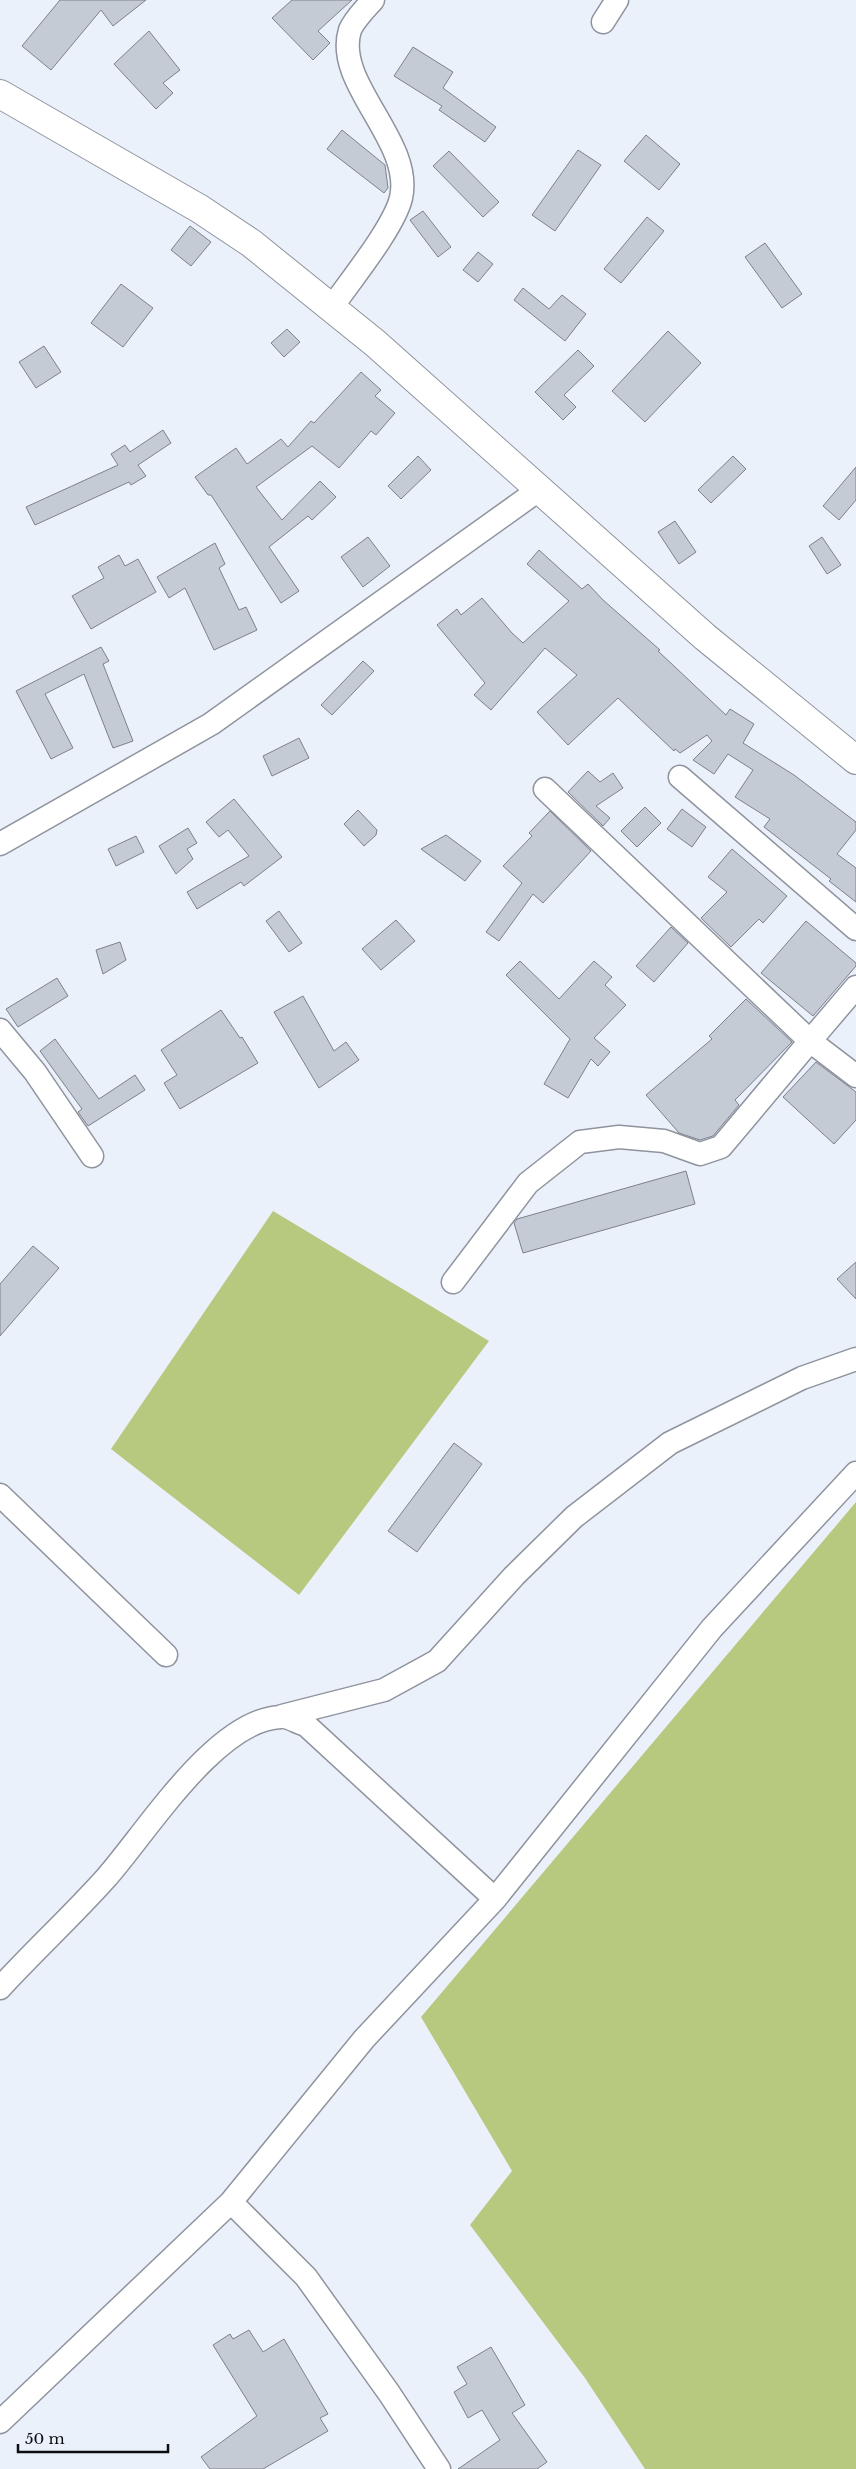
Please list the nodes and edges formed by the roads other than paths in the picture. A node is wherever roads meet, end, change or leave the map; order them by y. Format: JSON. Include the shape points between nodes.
{"nodes":[{"id":1,"x":373,"y":0,"type":"edge"},
{"id":2,"x":618,"y":0,"type":"edge"},
{"id":3,"x":604,"y":22,"type":"dead end"},
{"id":4,"x":0,"y":94,"type":"edge"},
{"id":5,"x":332,"y":307,"type":"junction"},
{"id":6,"x":540,"y":489,"type":"junction"},
{"id":7,"x":856,"y":760,"type":"edge"},
{"id":8,"x":680,"y":776,"type":"dead end"},
{"id":9,"x":545,"y":790,"type":"dead end"},
{"id":10,"x":0,"y":844,"type":"edge"},
{"id":11,"x":856,"y":929,"type":"edge"},
{"id":12,"x":856,"y":987,"type":"edge"},
{"id":13,"x":0,"y":1030,"type":"edge"},
{"id":14,"x":810,"y":1041,"type":"junction"},
{"id":15,"x":856,"y":1076,"type":"edge"},
{"id":16,"x":92,"y":1156,"type":"dead end"},
{"id":17,"x":453,"y":1282,"type":"dead end"},
{"id":18,"x":856,"y":1360,"type":"edge"},
{"id":19,"x":856,"y":1473,"type":"edge"},
{"id":20,"x":0,"y":1495,"type":"edge"},
{"id":21,"x":166,"y":1655,"type":"dead end"},
{"id":22,"x":282,"y":1716,"type":"junction"},
{"id":23,"x":495,"y":1899,"type":"junction"},
{"id":24,"x":4,"y":1976,"type":"edge"},
{"id":25,"x":231,"y":2202,"type":"junction"},
{"id":26,"x":0,"y":2422,"type":"edge"},
{"id":27,"x":439,"y":2469,"type":"edge"}],
"edges":[{"from":1,"to":5,"type":"street","via":[[351,29],[348,48],[359,87],[390,140],[402,176],[401,198],[387,227]]},
{"from":2,"to":3,"type":"street"},
{"from":4,"to":5,"type":"street","via":[[200,209],[251,243]]},
{"from":5,"to":6,"type":"street"},
{"from":6,"to":7,"type":"street","via":[[705,637]]},
{"from":6,"to":10,"type":"street","via":[[210,724]]},
{"from":8,"to":11,"type":"street"},
{"from":9,"to":14,"type":"street"},
{"from":12,"to":14,"type":"street"},
{"from":13,"to":16,"type":"street","via":[[35,1072]]},
{"from":14,"to":15,"type":"street"},
{"from":14,"to":17,"type":"street","via":[[721,1147],[700,1154],[664,1141],[619,1137],[580,1142],[528,1183]]},
{"from":18,"to":22,"type":"street","via":[[802,1378],[670,1444],[574,1517],[514,1576],[437,1661],[384,1690]]},
{"from":19,"to":23,"type":"street","via":[[712,1628]]},
{"from":20,"to":21,"type":"street"},
{"from":22,"to":23,"type":"street","via":[[306,1725]]},
{"from":22,"to":24,"type":"street","via":[[260,1721],[225,1742],[196,1767],[106,1878]]},
{"from":23,"to":25,"type":"street","via":[[364,2039]]},
{"from":25,"to":26,"type":"street"},
{"from":25,"to":27,"type":"street","via":[[306,2277]]}]}
